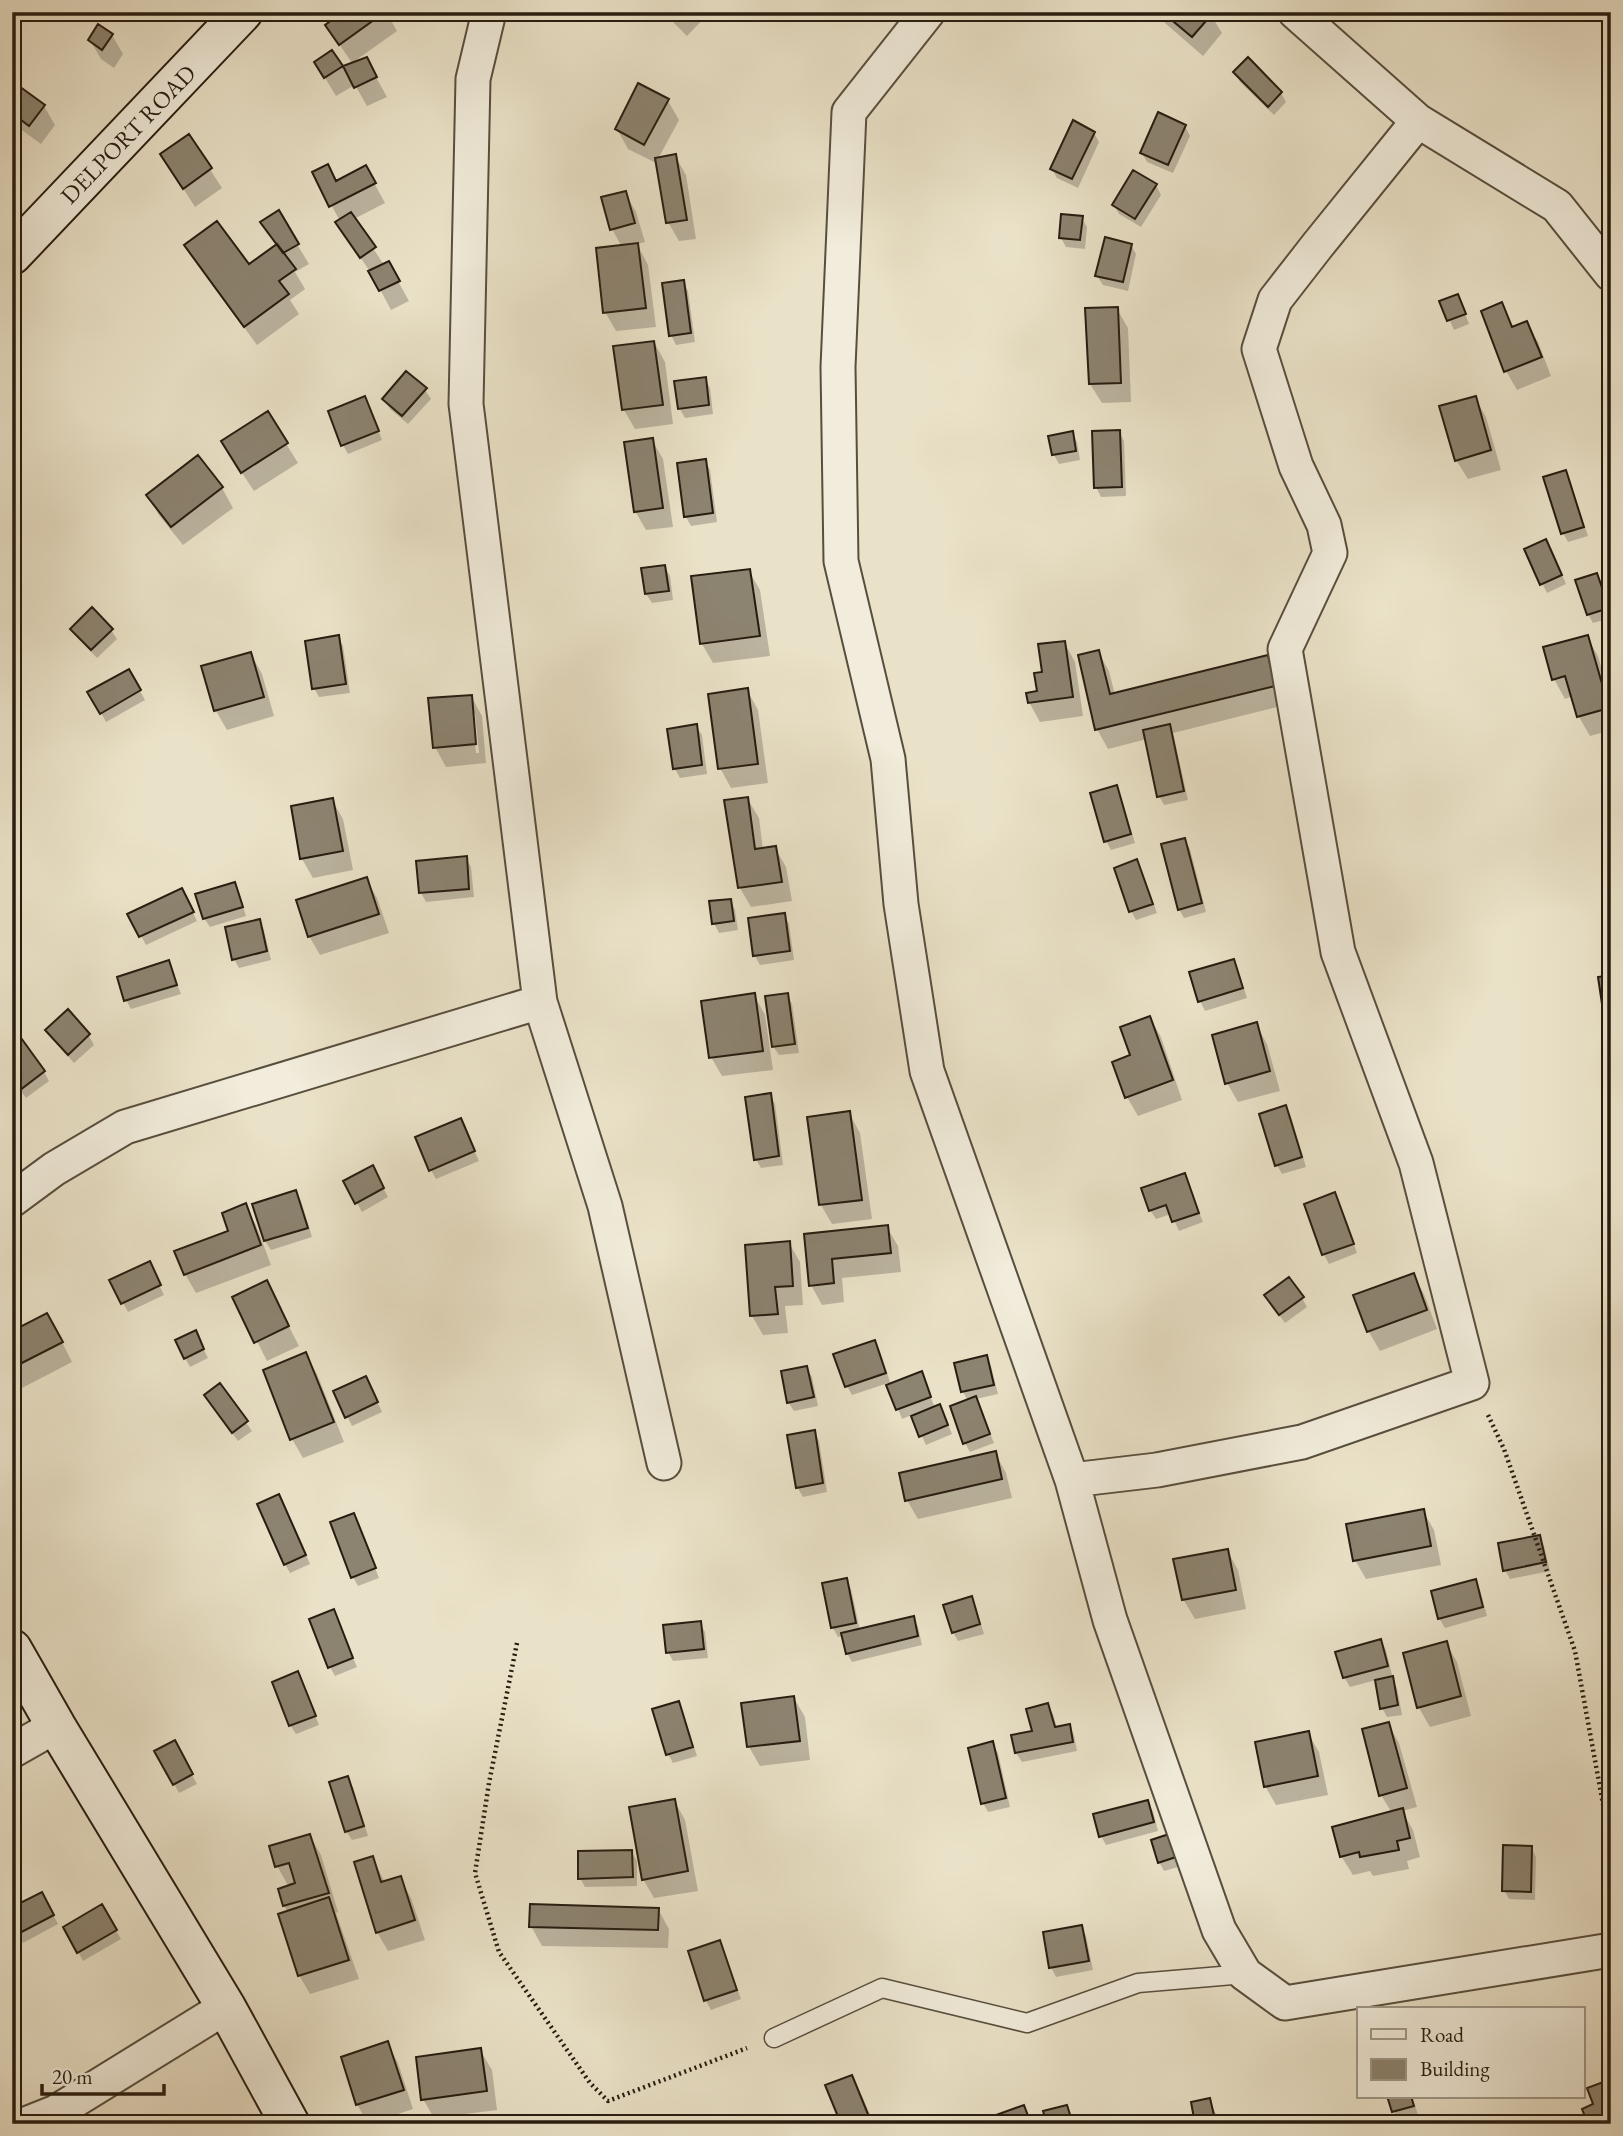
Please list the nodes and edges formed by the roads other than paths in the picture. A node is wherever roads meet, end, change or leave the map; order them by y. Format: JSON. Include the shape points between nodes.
{"nodes":[{"id":1,"x":243,"y":12,"type":"edge"},
{"id":2,"x":489,"y":12,"type":"edge"},
{"id":3,"x":928,"y":12,"type":"edge"},
{"id":4,"x":1295,"y":12,"type":"edge"},
{"id":5,"x":1418,"y":121,"type":"junction"},
{"id":6,"x":12,"y":255,"type":"edge"},
{"id":7,"x":1611,"y":274,"type":"edge"},
{"id":8,"x":540,"y":1002,"type":"junction"},
{"id":9,"x":12,"y":1200,"type":"edge"},
{"id":10,"x":664,"y":1464,"type":"dead end"},
{"id":11,"x":1072,"y":1480,"type":"junction"},
{"id":12,"x":12,"y":1648,"type":"edge"},
{"id":13,"x":56,"y":1726,"type":"junction"},
{"id":14,"x":12,"y":1751,"type":"edge"},
{"id":15,"x":1611,"y":1950,"type":"edge"},
{"id":16,"x":1245,"y":1974,"type":"junction"},
{"id":17,"x":226,"y":2007,"type":"junction"},
{"id":18,"x":774,"y":2038,"type":"road end"},
{"id":19,"x":26,"y":2124,"type":"edge"},
{"id":20,"x":290,"y":2124,"type":"edge"}],
"edges":[{"from":1,"to":6,"type":"street","name":"DELPORT ROAD"},
{"from":2,"to":8,"type":"street","via":[[473,79],[466,404]]},
{"from":3,"to":11,"type":"street","via":[[849,112],[838,367],[841,561],[888,759],[901,904],[927,1071]]},
{"from":4,"to":5,"type":"street"},
{"from":5,"to":7,"type":"street","via":[[1557,206]]},
{"from":5,"to":11,"type":"street","via":[[1275,300],[1259,349],[1296,466],[1324,525],[1330,554],[1285,649],[1338,952],[1416,1163],[1472,1383],[1302,1441]]},
{"from":8,"to":9,"type":"street","via":[[125,1127]]},
{"from":8,"to":10,"type":"street","via":[[605,1206]]},
{"from":11,"to":16,"type":"street","via":[[1110,1620],[1219,1930]]},
{"from":12,"to":13,"type":"street"},
{"from":13,"to":14,"type":"street"},
{"from":13,"to":17,"type":"street"},
{"from":15,"to":16,"type":"street","via":[[1285,2003]]},
{"from":16,"to":18,"type":"lane","via":[[1138,1983],[1027,2023],[882,1988]]},
{"from":17,"to":19,"type":"street","via":[[56,2112]]},
{"from":17,"to":20,"type":"street"}]}
